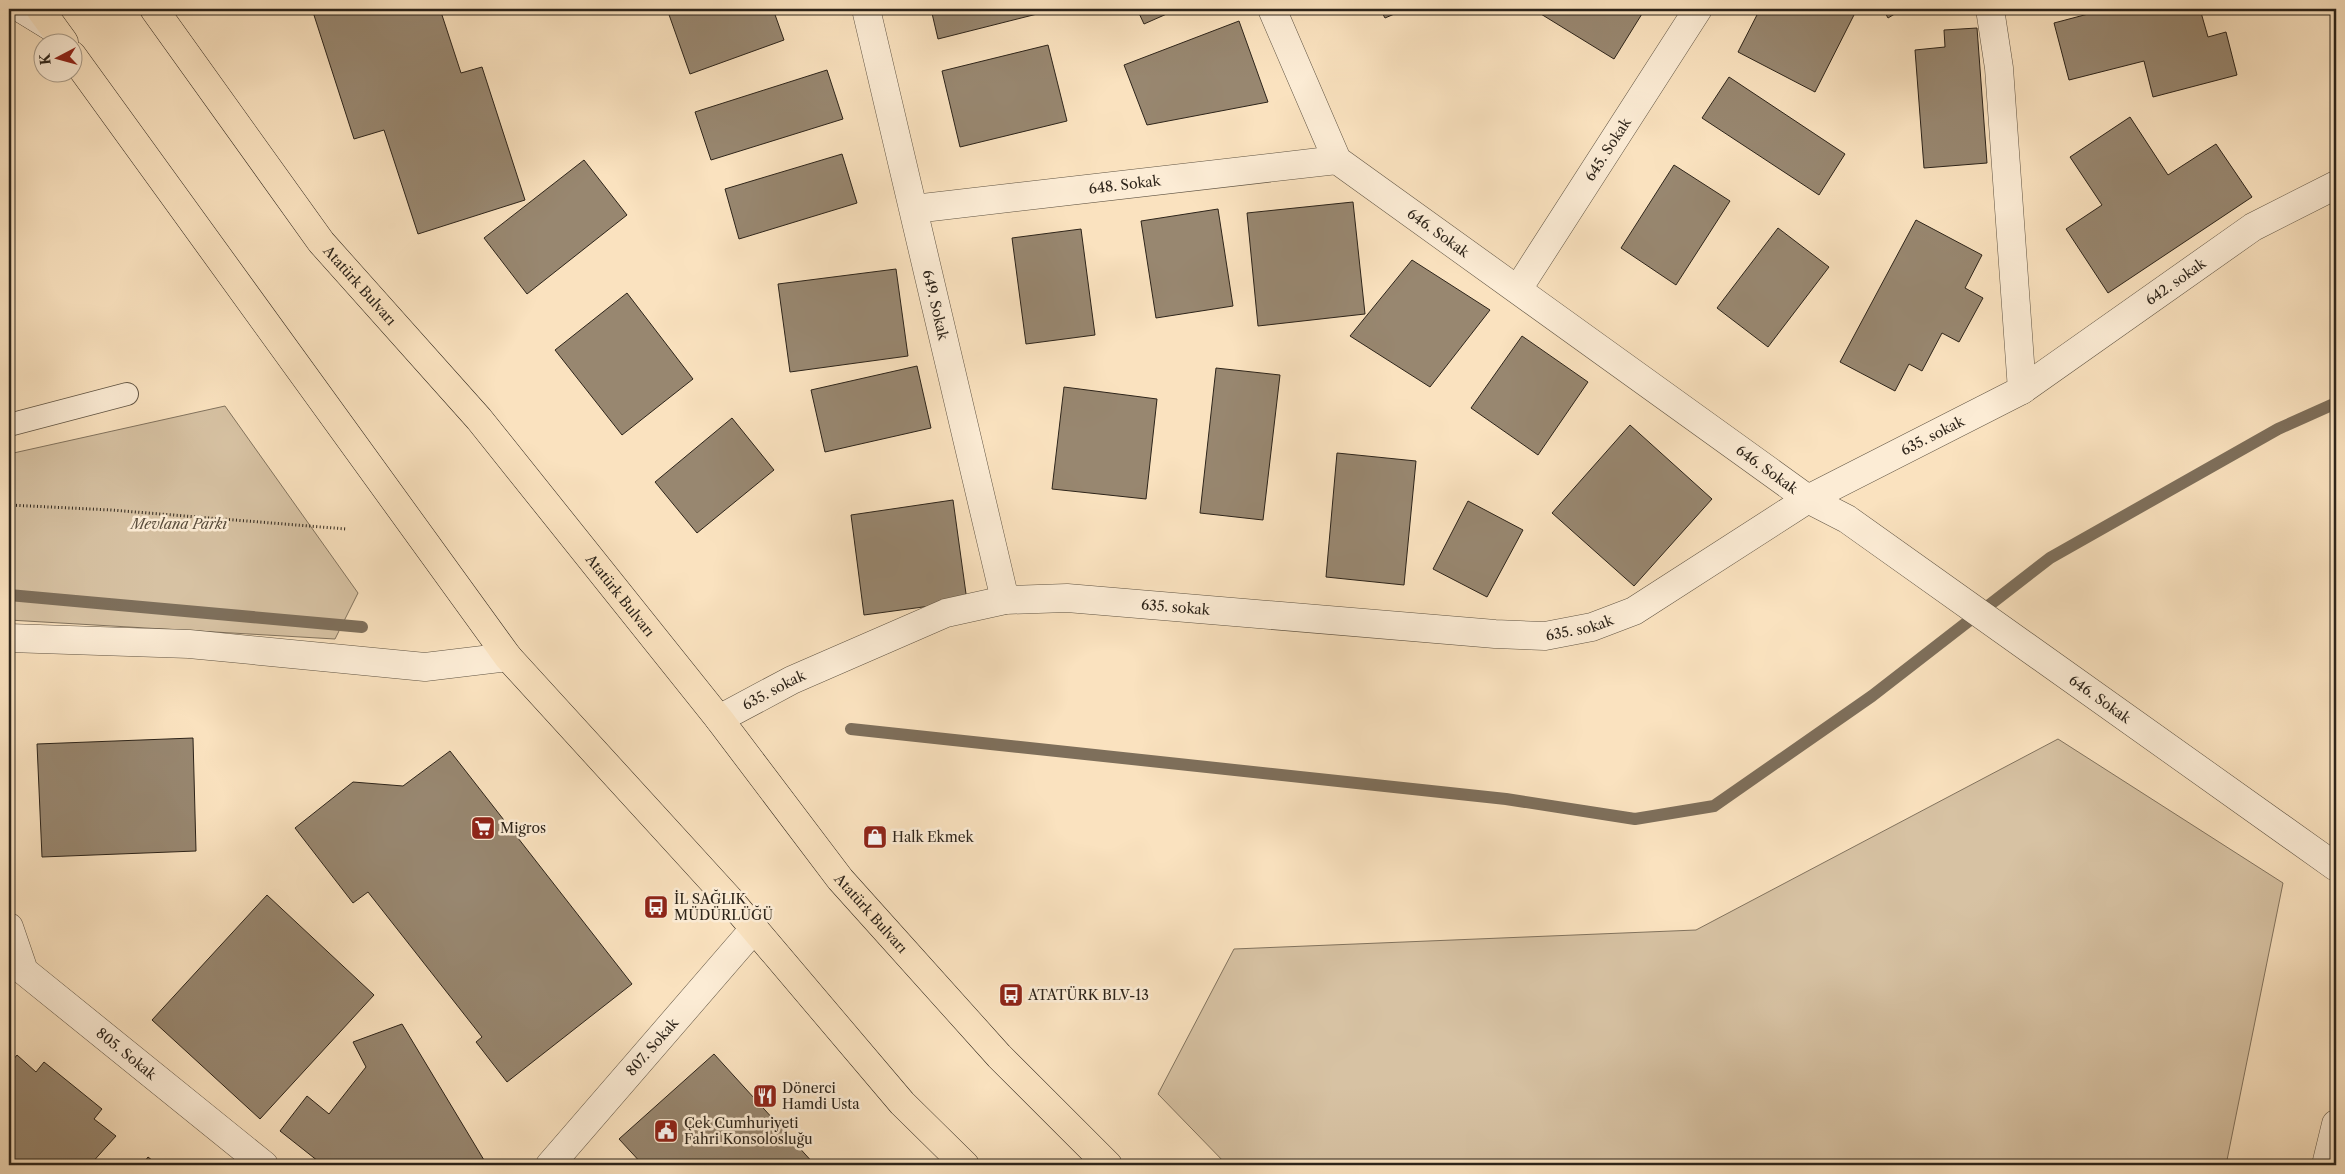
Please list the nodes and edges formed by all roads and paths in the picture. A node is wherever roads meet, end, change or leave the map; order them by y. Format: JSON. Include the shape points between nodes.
{"nodes":[{"id":1,"x":22,"y":9,"type":"edge"},
{"id":2,"x":154,"y":9,"type":"edge"},
{"id":3,"x":866,"y":9,"type":"edge"},
{"id":4,"x":1272,"y":9,"type":"edge"},
{"id":5,"x":1698,"y":9,"type":"edge"},
{"id":6,"x":1990,"y":9,"type":"edge"},
{"id":7,"x":52,"y":27,"type":"edge"},
{"id":8,"x":82,"y":69,"type":"edge"},
{"id":9,"x":1337,"y":160,"type":"junction"},
{"id":10,"x":2336,"y":184,"type":"edge"},
{"id":11,"x":914,"y":209,"type":"junction"},
{"id":12,"x":1518,"y":288,"type":"junction"},
{"id":13,"x":2022,"y":390,"type":"junction"},
{"id":14,"x":127,"y":394,"type":"dead end"},
{"id":15,"x":9,"y":425,"type":"edge"},
{"id":16,"x":1808,"y":499,"type":"junction"},
{"id":17,"x":9,"y":505,"type":"edge"},
{"id":18,"x":346,"y":529,"type":"dead end"},
{"id":19,"x":1005,"y":600,"type":"junction"},
{"id":20,"x":9,"y":638,"type":"edge"},
{"id":21,"x":508,"y":657,"type":"junction"},
{"id":22,"x":719,"y":719,"type":"junction"},
{"id":23,"x":2336,"y":867,"type":"edge"},
{"id":24,"x":9,"y":926,"type":"edge"},
{"id":25,"x":754,"y":929,"type":"junction"},
{"id":26,"x":16,"y":980,"type":"edge"},
{"id":27,"x":2336,"y":1124,"type":"edge"},
{"id":28,"x":264,"y":1165,"type":"edge"},
{"id":29,"x":550,"y":1165,"type":"edge"},
{"id":30,"x":965,"y":1165,"type":"edge"},
{"id":31,"x":1108,"y":1165,"type":"edge"},
{"id":32,"x":2326,"y":1165,"type":"edge"}],
"edges":[{"from":1,"to":7,"type":"street"},
{"from":2,"to":22,"type":"main road","name":"Atatürk Bulvarı","via":[[321,242],[479,419]]},
{"from":3,"to":11,"type":"street","name":"649. Sokak"},
{"from":4,"to":9,"type":"street"},
{"from":5,"to":12,"type":"street","name":"645. Sokak"},
{"from":6,"to":13,"type":"street","via":[[1999,68]]},
{"from":8,"to":21,"type":"main road"},
{"from":9,"to":11,"type":"street","name":"648. Sokak"},
{"from":9,"to":12,"type":"street","name":"646. Sokak"},
{"from":10,"to":13,"type":"street","name":"642. sokak","via":[[2253,228]]},
{"from":11,"to":19,"type":"street","name":"649. Sokak"},
{"from":12,"to":16,"type":"street","name":"646. Sokak"},
{"from":13,"to":16,"type":"street","name":"635. sokak"},
{"from":14,"to":15,"type":"lane"},
{"from":16,"to":19,"type":"street","name":"635. sokak","via":[[1634,611],[1592,627],[1545,636],[1067,598]]},
{"from":16,"to":23,"type":"street","name":"646. Sokak","via":[[1847,520]]},
{"from":17,"to":18,"type":"path"},
{"from":19,"to":22,"type":"street","name":"635. sokak","via":[[946,612],[792,680]]},
{"from":20,"to":21,"type":"street","via":[[190,644],[425,667]]},
{"from":21,"to":25,"type":"main road"},
{"from":22,"to":31,"type":"main road","name":"Atatürk Bulvarı","via":[[840,879],[999,1056]]},
{"from":24,"to":26,"type":"street","name":"805. Sokak"},
{"from":25,"to":29,"type":"street","name":"807. Sokak"},
{"from":25,"to":30,"type":"main road","via":[[902,1103]]},
{"from":26,"to":28,"type":"street","name":"805. Sokak"},
{"from":27,"to":32,"type":"street"}]}
